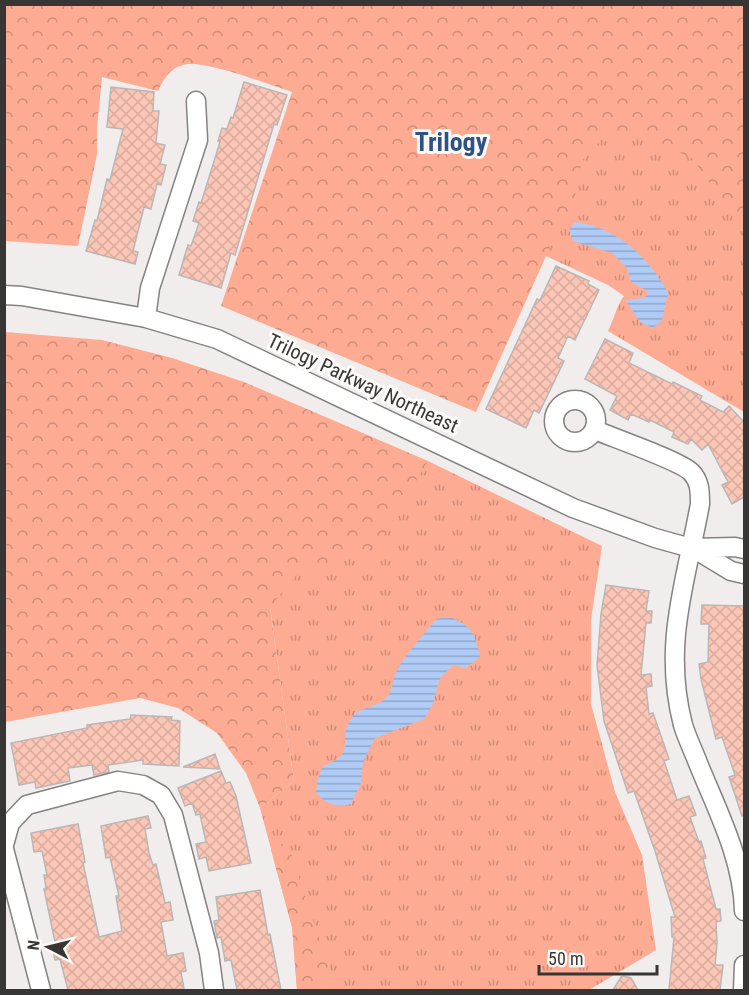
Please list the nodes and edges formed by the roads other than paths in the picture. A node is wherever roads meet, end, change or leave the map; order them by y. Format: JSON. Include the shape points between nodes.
{"nodes":[{"id":1,"x":196,"y":101,"type":"dead end"},
{"id":2,"x":4,"y":295,"type":"edge"},
{"id":3,"x":146,"y":318,"type":"junction"},
{"id":4,"x":595,"y":430,"type":"dead end"},
{"id":5,"x":691,"y":548,"type":"junction"},
{"id":6,"x":744,"y":549,"type":"edge"},
{"id":7,"x":744,"y":573,"type":"edge"},
{"id":8,"x":4,"y":847,"type":"edge"},
{"id":9,"x":744,"y":898,"type":"edge"},
{"id":10,"x":744,"y":911,"type":"edge"},
{"id":11,"x":744,"y":965,"type":"edge"},
{"id":12,"x":41,"y":990,"type":"edge"},
{"id":13,"x":214,"y":990,"type":"edge"},
{"id":14,"x":742,"y":990,"type":"edge"}],
"edges":[{"from":1,"to":3,"type":"street","via":[[198,140],[150,288]]},
{"from":2,"to":3,"type":"street","name":"Trilogy Parkway Northeast"},
{"from":3,"to":5,"type":"street","name":"Trilogy Parkway Northeast","via":[[217,339],[573,508]]},
{"from":4,"to":5,"type":"street","via":[[692,473],[698,482],[700,504]]},
{"from":5,"to":6,"type":"street","name":"Trilogy Parkway Northeast"},
{"from":5,"to":7,"type":"street","name":"Trilogy Parkway Northeast","via":[[731,571]]},
{"from":5,"to":9,"type":"street","via":[[677,617],[674,682],[684,726],[732,846]]},
{"from":8,"to":12,"type":"street"},
{"from":8,"to":13,"type":"street","via":[[10,823],[27,805],[118,781],[143,785],[161,795],[173,815],[209,953]]},
{"from":9,"to":10,"type":"street"},
{"from":11,"to":14,"type":"street"}]}
